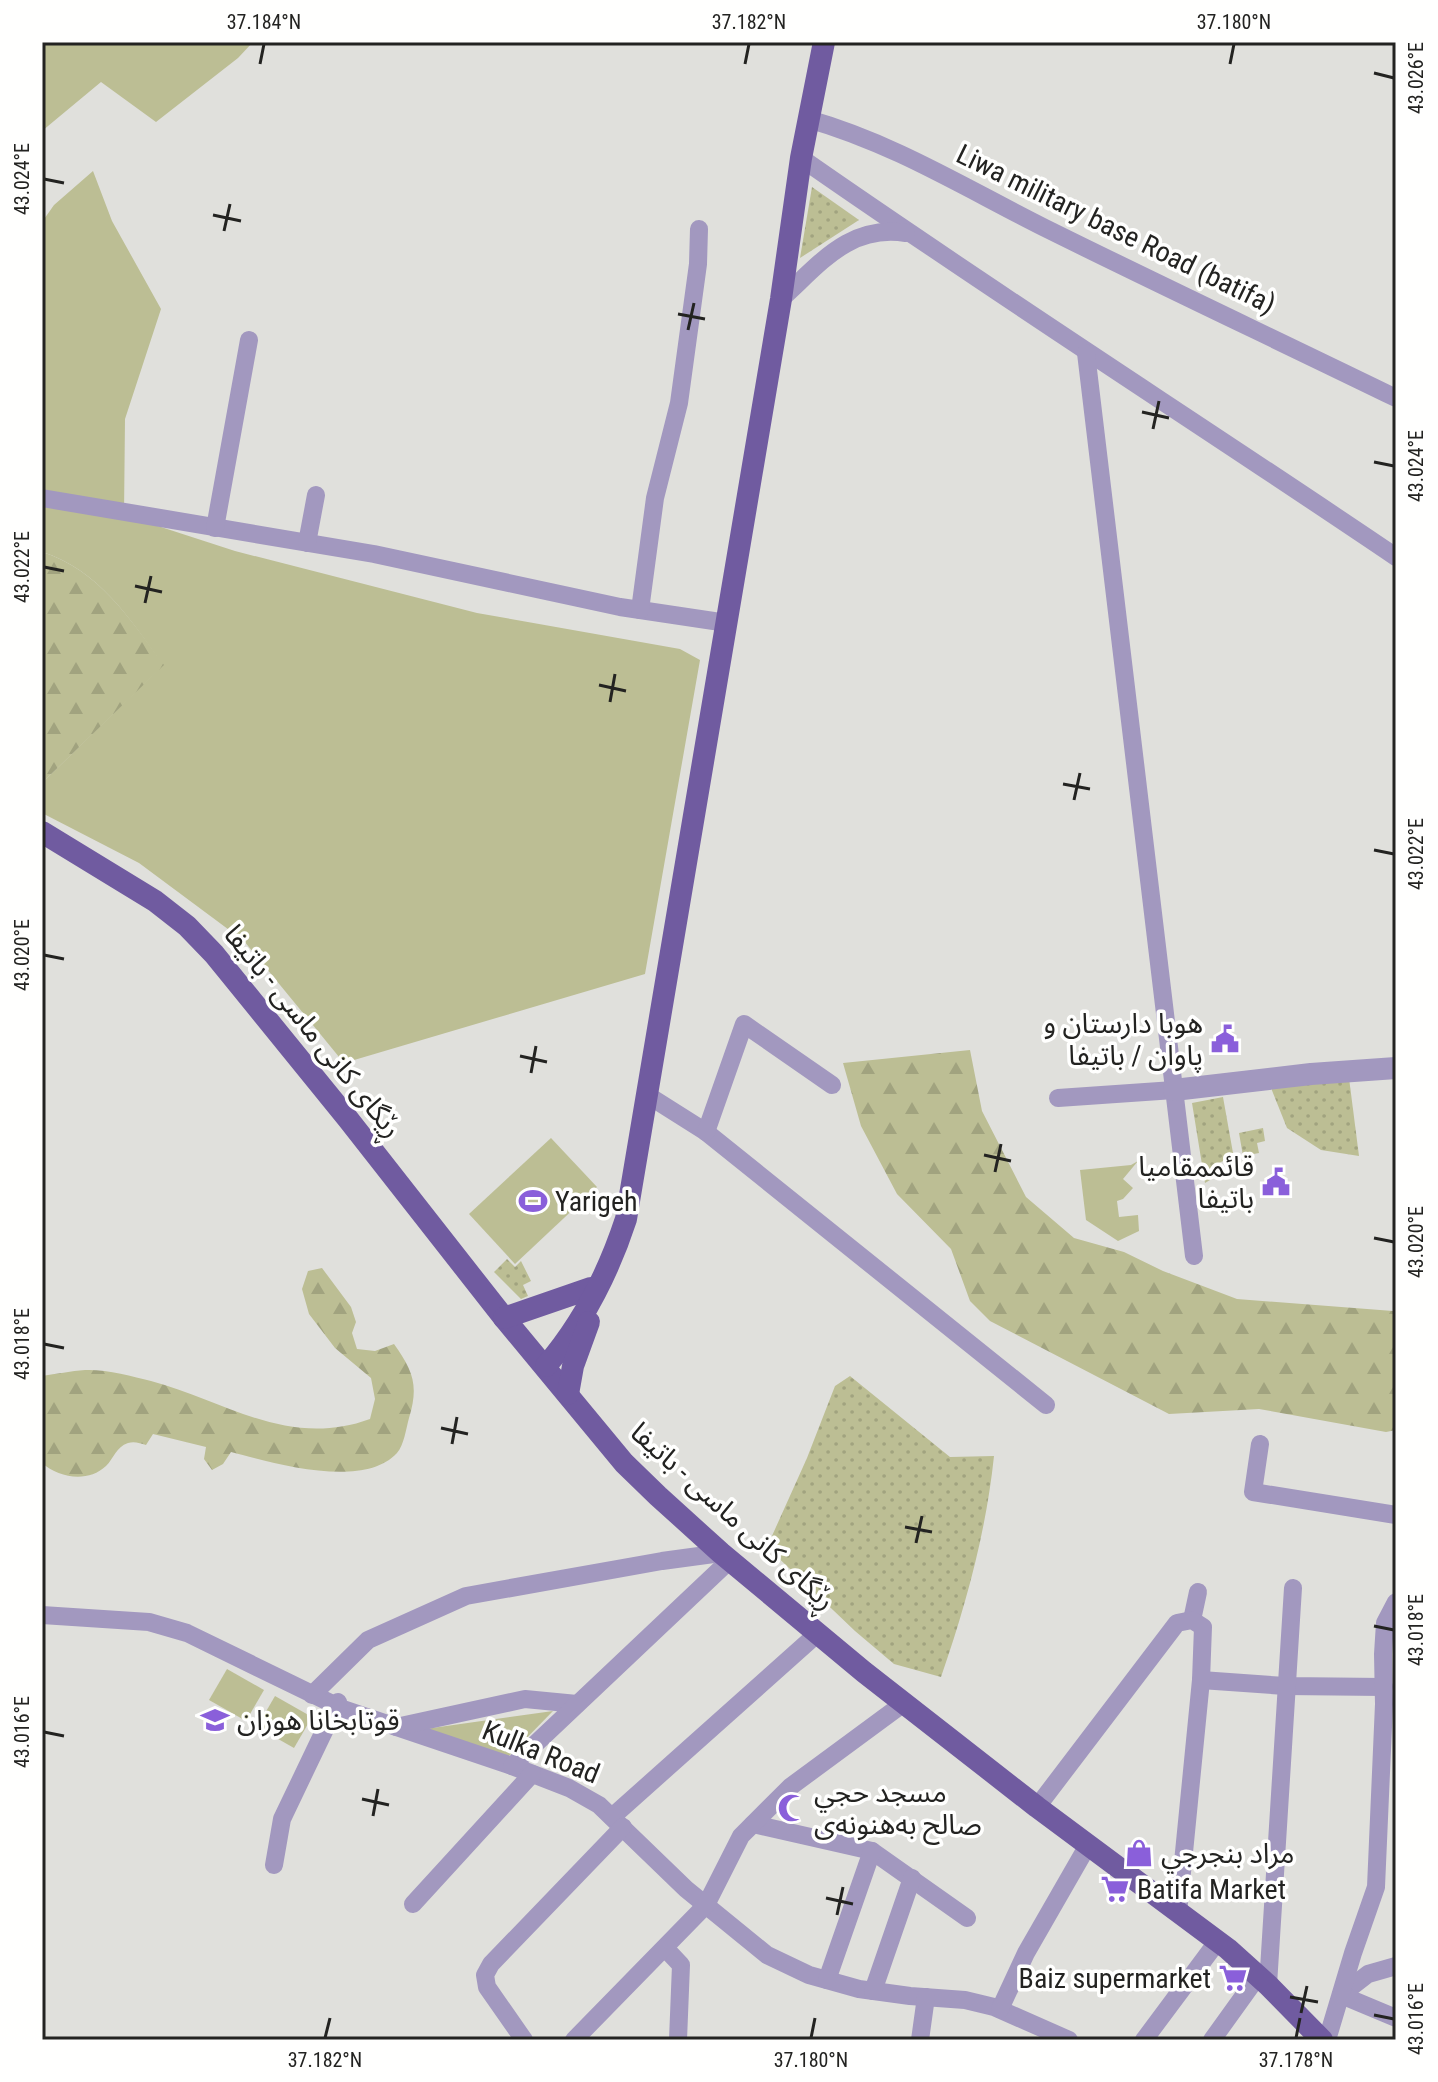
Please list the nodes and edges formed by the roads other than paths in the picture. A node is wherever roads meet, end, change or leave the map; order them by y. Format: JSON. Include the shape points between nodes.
{"nodes":[{"id":1,"x":824,"y":42,"type":"edge"},
{"id":2,"x":808,"y":119,"type":"junction"},
{"id":3,"x":801,"y":158,"type":"junction"},
{"id":4,"x":699,"y":229,"type":"dead end"},
{"id":5,"x":909,"y":234,"type":"junction"},
{"id":6,"x":781,"y":299,"type":"junction"},
{"id":7,"x":249,"y":340,"type":"dead end"},
{"id":8,"x":1086,"y":353,"type":"junction"},
{"id":9,"x":1396,"y":398,"type":"edge"},
{"id":10,"x":316,"y":495,"type":"dead end"},
{"id":11,"x":42,"y":498,"type":"edge"},
{"id":12,"x":215,"y":528,"type":"junction"},
{"id":13,"x":307,"y":543,"type":"junction"},
{"id":14,"x":1396,"y":557,"type":"edge"},
{"id":15,"x":640,"y":610,"type":"junction"},
{"id":16,"x":727,"y":623,"type":"junction"},
{"id":17,"x":42,"y":832,"type":"edge"},
{"id":18,"x":1396,"y":1068,"type":"edge"},
{"id":19,"x":832,"y":1085,"type":"dead end"},
{"id":20,"x":1174,"y":1090,"type":"junction"},
{"id":21,"x":649,"y":1096,"type":"junction"},
{"id":22,"x":1058,"y":1098,"type":"dead end"},
{"id":23,"x":706,"y":1132,"type":"junction"},
{"id":24,"x":1194,"y":1256,"type":"dead end"},
{"id":25,"x":594,"y":1287,"type":"junction"},
{"id":26,"x":504,"y":1318,"type":"junction"},
{"id":27,"x":540,"y":1361,"type":"junction"},
{"id":28,"x":568,"y":1394,"type":"junction"},
{"id":29,"x":1046,"y":1405,"type":"dead end"},
{"id":30,"x":1260,"y":1444,"type":"dead end"},
{"id":31,"x":1396,"y":1515,"type":"edge"},
{"id":32,"x":726,"y":1557,"type":"junction"},
{"id":33,"x":1293,"y":1588,"type":"dead end"},
{"id":34,"x":1198,"y":1592,"type":"dead end"},
{"id":35,"x":1396,"y":1602,"type":"edge"},
{"id":36,"x":42,"y":1615,"type":"edge"},
{"id":37,"x":1192,"y":1620,"type":"junction"},
{"id":38,"x":817,"y":1634,"type":"junction"},
{"id":39,"x":1201,"y":1680,"type":"junction"},
{"id":40,"x":1285,"y":1686,"type":"junction"},
{"id":41,"x":312,"y":1695,"type":"junction"},
{"id":42,"x":1388,"y":1700,"type":"edge"},
{"id":43,"x":904,"y":1703,"type":"junction"},
{"id":44,"x":337,"y":1704,"type":"junction"},
{"id":45,"x":577,"y":1704,"type":"junction"},
{"id":46,"x":396,"y":1727,"type":"junction"},
{"id":47,"x":512,"y":1766,"type":"junction"},
{"id":48,"x":532,"y":1774,"type":"junction"},
{"id":49,"x":1037,"y":1807,"type":"junction"},
{"id":50,"x":617,"y":1822,"type":"junction"},
{"id":51,"x":753,"y":1824,"type":"junction"},
{"id":52,"x":1088,"y":1845,"type":"junction"},
{"id":53,"x":872,"y":1851,"type":"junction"},
{"id":54,"x":274,"y":1865,"type":"dead end"},
{"id":55,"x":912,"y":1878,"type":"junction"},
{"id":56,"x":413,"y":1904,"type":"dead end"},
{"id":57,"x":706,"y":1905,"type":"junction"},
{"id":58,"x":1178,"y":1913,"type":"junction"},
{"id":59,"x":967,"y":1918,"type":"dead end"},
{"id":60,"x":1217,"y":1942,"type":"junction"},
{"id":61,"x":665,"y":1948,"type":"junction"},
{"id":62,"x":1396,"y":1966,"type":"edge"},
{"id":63,"x":827,"y":1980,"type":"junction"},
{"id":64,"x":1263,"y":1980,"type":"junction"},
{"id":65,"x":873,"y":1991,"type":"junction"},
{"id":66,"x":1341,"y":1995,"type":"junction"},
{"id":67,"x":926,"y":1997,"type":"junction"},
{"id":68,"x":1000,"y":2009,"type":"junction"},
{"id":69,"x":1396,"y":2018,"type":"edge"},
{"id":70,"x":513,"y":2036,"type":"edge"},
{"id":71,"x":574,"y":2040,"type":"edge"},
{"id":72,"x":678,"y":2040,"type":"edge"},
{"id":73,"x":920,"y":2040,"type":"edge"},
{"id":74,"x":1069,"y":2040,"type":"edge"},
{"id":75,"x":1144,"y":2040,"type":"edge"},
{"id":76,"x":1212,"y":2040,"type":"edge"},
{"id":77,"x":1324,"y":2040,"type":"edge"}],
"edges":[{"from":1,"to":2,"type":"main road"},
{"from":2,"to":3,"type":"main road"},
{"from":2,"to":9,"type":"street","name":"Liwa military base Road (batifa)","via":[[893,149]]},
{"from":3,"to":5,"type":"street"},
{"from":3,"to":6,"type":"main road"},
{"from":4,"to":15,"type":"street","via":[[679,403],[655,498]]},
{"from":5,"to":6,"type":"street","via":[[889,230],[849,240]]},
{"from":5,"to":8,"type":"street"},
{"from":6,"to":16,"type":"main road"},
{"from":7,"to":12,"type":"street"},
{"from":8,"to":14,"type":"street"},
{"from":8,"to":20,"type":"street"},
{"from":10,"to":13,"type":"street"},
{"from":11,"to":12,"type":"street"},
{"from":12,"to":13,"type":"street"},
{"from":13,"to":15,"type":"street"},
{"from":15,"to":16,"type":"street"},
{"from":16,"to":21,"type":"main road"},
{"from":17,"to":26,"type":"main road","name":"ڕێگای کانی ماسی - باتيفا","via":[[125,880],[187,926]]},
{"from":18,"to":20,"type":"street"},
{"from":19,"to":23,"type":"street","via":[[744,1024]]},
{"from":20,"to":22,"type":"street"},
{"from":20,"to":24,"type":"street"},
{"from":21,"to":23,"type":"street"},
{"from":21,"to":25,"type":"main road","via":[[626,1219],[615,1255]]},
{"from":23,"to":29,"type":"street"},
{"from":25,"to":26,"type":"main road"},
{"from":25,"to":27,"type":"main road"},
{"from":25,"to":28,"type":"main road","via":[[599,1294]]},
{"from":26,"to":27,"type":"main road","name":"ڕێگای کانی ماسی - باتيفا"},
{"from":27,"to":28,"type":"main road","name":"ڕێگای کانی ماسی - باتيفا"},
{"from":28,"to":32,"type":"main road","name":"ڕێگای کانی ماسی - باتيفا","via":[[624,1463]]},
{"from":30,"to":31,"type":"street","via":[[1253,1492]]},
{"from":32,"to":38,"type":"main road","name":"ڕێگای کانی ماسی - باتيفا"},
{"from":32,"to":41,"type":"street","via":[[662,1561],[466,1596],[368,1640]]},
{"from":32,"to":45,"type":"street"},
{"from":33,"to":40,"type":"street"},
{"from":34,"to":37,"type":"street"},
{"from":35,"to":42,"type":"street","via":[[1385,1623]]},
{"from":36,"to":41,"type":"street","name":"Kulka Road","via":[[149,1622],[187,1633]]},
{"from":37,"to":39,"type":"street","via":[[1203,1627]]},
{"from":37,"to":49,"type":"street","via":[[1177,1623]]},
{"from":38,"to":43,"type":"main road","name":"ڕێگای کانی ماسی - باتيفا"},
{"from":38,"to":50,"type":"street"},
{"from":39,"to":40,"type":"street"},
{"from":39,"to":58,"type":"street"},
{"from":40,"to":42,"type":"street"},
{"from":40,"to":64,"type":"street"},
{"from":41,"to":44,"type":"street","name":"Kulka Road"},
{"from":42,"to":66,"type":"street","via":[[1376,1887]]},
{"from":43,"to":49,"type":"main road","name":"ڕێگای کانی ماسی - باتيفا"},
{"from":43,"to":51,"type":"street","via":[[790,1787]]},
{"from":44,"to":46,"type":"street","name":"Kulka Road"},
{"from":44,"to":54,"type":"street","via":[[282,1819]]},
{"from":45,"to":46,"type":"street","via":[[525,1699]]},
{"from":45,"to":47,"type":"street"},
{"from":46,"to":47,"type":"street","name":"Kulka Road"},
{"from":47,"to":48,"type":"street","name":"Kulka Road"},
{"from":48,"to":50,"type":"street","name":"Kulka Road","via":[[569,1788]]},
{"from":48,"to":56,"type":"street"},
{"from":49,"to":52,"type":"main road","name":"ڕێگای کانی ماسی - باتيفا"},
{"from":50,"to":57,"type":"street","name":"Kulka Road"},
{"from":50,"to":70,"type":"street","via":[[485,1975]]},
{"from":51,"to":53,"type":"street"},
{"from":51,"to":57,"type":"street","via":[[741,1836]]},
{"from":52,"to":58,"type":"main road","name":"ڕێگای کانی ماسی - باتيفا"},
{"from":52,"to":68,"type":"street"},
{"from":53,"to":55,"type":"street"},
{"from":53,"to":63,"type":"street"},
{"from":55,"to":59,"type":"street"},
{"from":55,"to":65,"type":"street"},
{"from":57,"to":61,"type":"street"},
{"from":57,"to":63,"type":"street","name":"Kulka Road","via":[[767,1955]]},
{"from":58,"to":60,"type":"main road","name":"ڕێگای کانی ماسی - باتيفا"},
{"from":60,"to":64,"type":"main road","name":"ڕێگای کانی ماسی - باتيفا"},
{"from":60,"to":75,"type":"street"},
{"from":61,"to":71,"type":"street"},
{"from":61,"to":72,"type":"street","via":[[681,1965]]},
{"from":62,"to":66,"type":"street","via":[[1368,1974]]},
{"from":63,"to":65,"type":"street","name":"Kulka Road"},
{"from":64,"to":76,"type":"street"},
{"from":64,"to":77,"type":"main road","name":"ڕێگای کانی ماسی - باتيفا"},
{"from":65,"to":67,"type":"street","name":"Kulka Road"},
{"from":66,"to":69,"type":"street"},
{"from":66,"to":77,"type":"street"},
{"from":67,"to":68,"type":"street","name":"Kulka Road"},
{"from":67,"to":73,"type":"street"},
{"from":68,"to":74,"type":"street","name":"Kulka Road"}]}
